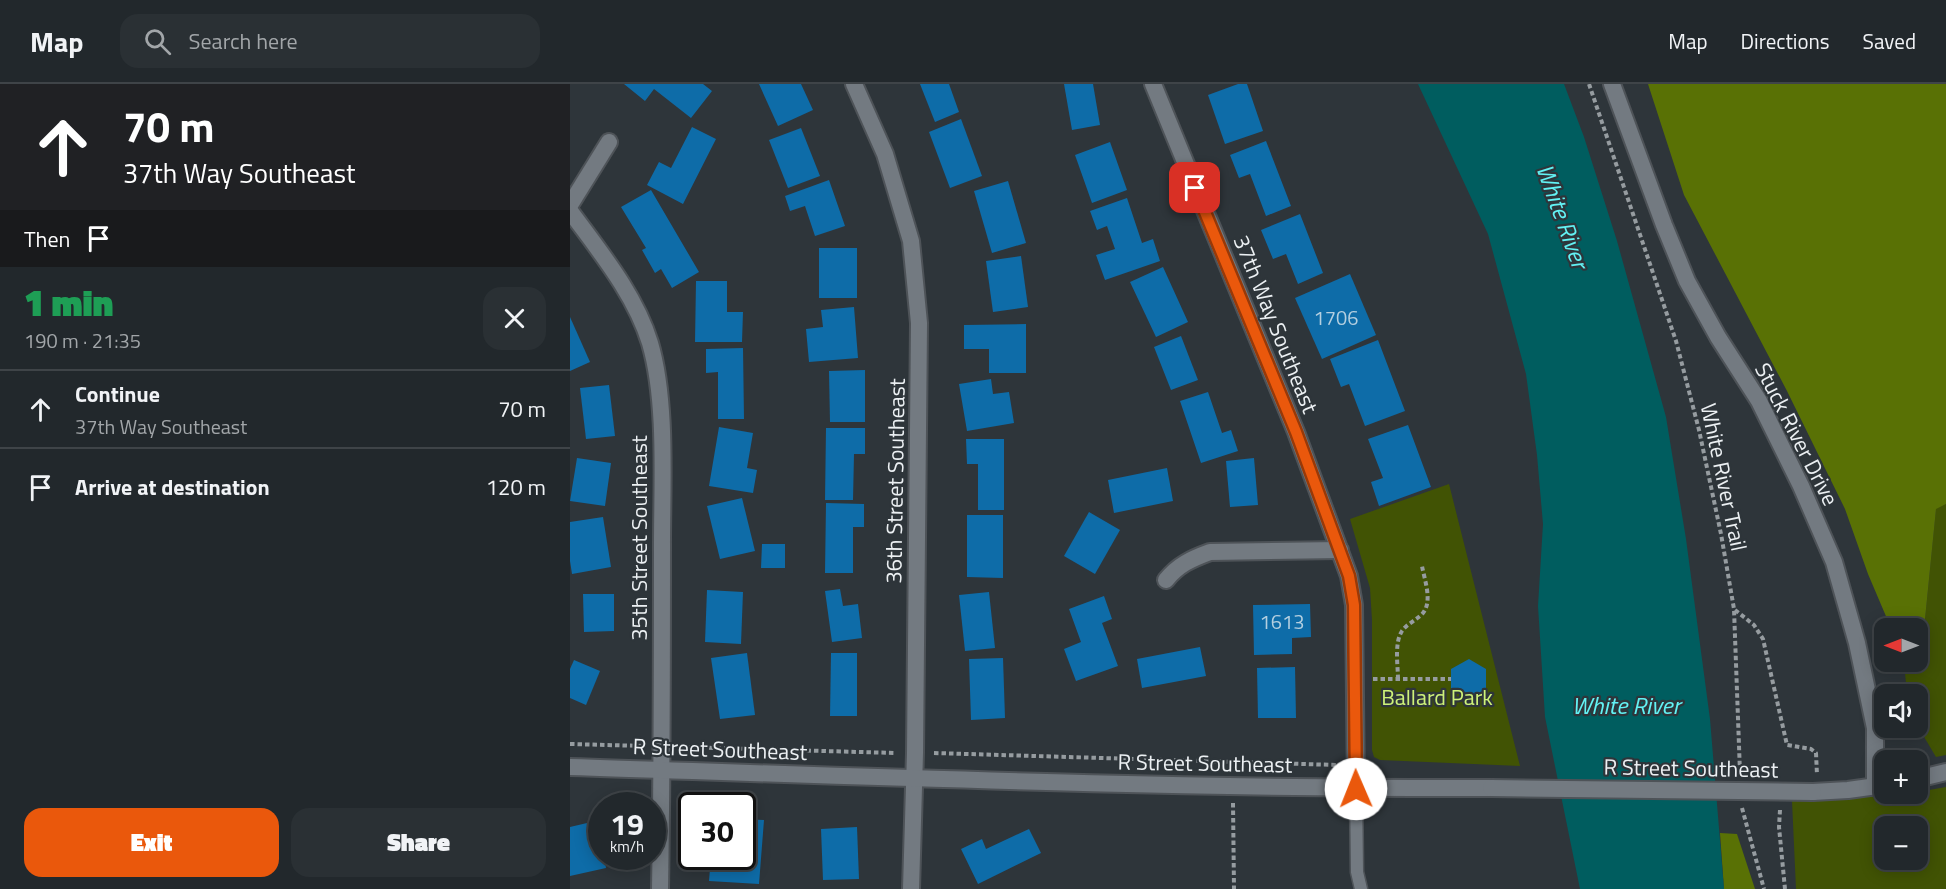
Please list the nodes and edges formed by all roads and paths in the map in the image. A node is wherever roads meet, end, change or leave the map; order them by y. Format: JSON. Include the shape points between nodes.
{"nodes":[{"id":1,"x":854,"y":84,"type":"edge"},
{"id":2,"x":1153,"y":84,"type":"edge"},
{"id":3,"x":1589,"y":84,"type":"edge"},
{"id":4,"x":1612,"y":84,"type":"edge"},
{"id":5,"x":609,"y":142,"type":"dead end"},
{"id":6,"x":570,"y":205,"type":"edge"},
{"id":7,"x":570,"y":211,"type":"edge"},
{"id":8,"x":1340,"y":550,"type":"junction"},
{"id":9,"x":1422,"y":566,"type":"dead end"},
{"id":10,"x":1166,"y":580,"type":"dead end"},
{"id":11,"x":1734,"y":609,"type":"junction"},
{"id":12,"x":1354,"y":679,"type":"junction"},
{"id":13,"x":1398,"y":679,"type":"junction"},
{"id":14,"x":1451,"y":679,"type":"dead end"},
{"id":15,"x":570,"y":744,"type":"edge"},
{"id":16,"x":662,"y":746,"type":"junction"},
{"id":17,"x":1877,"y":750,"type":"edge"},
{"id":18,"x":915,"y":753,"type":"junction"},
{"id":19,"x":1355,"y":766,"type":"junction"},
{"id":20,"x":570,"y":767,"type":"edge"},
{"id":21,"x":662,"y":770,"type":"junction"},
{"id":22,"x":1946,"y":772,"type":"edge"},
{"id":23,"x":1928,"y":777,"type":"edge"},
{"id":24,"x":915,"y":779,"type":"junction"},
{"id":25,"x":1740,"y":783,"type":"dead end"},
{"id":26,"x":1233,"y":786,"type":"junction"},
{"id":27,"x":1874,"y":787,"type":"edge"},
{"id":28,"x":1356,"y":789,"type":"junction"},
{"id":29,"x":1780,"y":792,"type":"junction"},
{"id":30,"x":1816,"y":792,"type":"junction"},
{"id":31,"x":1741,"y":805,"type":"dead end"},
{"id":32,"x":660,"y":889,"type":"edge"},
{"id":33,"x":911,"y":889,"type":"edge"},
{"id":34,"x":1234,"y":889,"type":"edge"},
{"id":35,"x":1360,"y":889,"type":"edge"},
{"id":36,"x":1764,"y":889,"type":"edge"},
{"id":37,"x":1785,"y":889,"type":"edge"}],
"edges":[{"from":1,"to":18,"type":"street","name":"36th Street Southeast","via":[[885,154],[911,241],[919,323]]},
{"from":2,"to":8,"type":"street","name":"37th Way Southeast","via":[[1296,432]]},
{"from":3,"to":11,"type":"path","name":"White River Trail","via":[[1676,341],[1699,430]]},
{"from":4,"to":17,"type":"street","name":"Stuck River Drive","via":[[1687,281],[1759,401],[1834,562],[1857,643]]},
{"from":5,"to":6,"type":"street"},
{"from":7,"to":16,"type":"street","name":"35th Street Southeast","via":[[631,298],[650,343],[659,390]]},
{"from":8,"to":10,"type":"street","via":[[1210,552],[1175,568]]},
{"from":8,"to":12,"type":"street","name":"37th Way Southeast","via":[[1354,605]]},
{"from":9,"to":13,"type":"path","via":[[1428,602],[1422,615],[1400,636]]},
{"from":11,"to":25,"type":"path","name":"White River Trail"},
{"from":11,"to":30,"type":"path","via":[[1754,625],[1763,639],[1787,745],[1815,753]]},
{"from":12,"to":13,"type":"path"},
{"from":12,"to":19,"type":"street","name":"37th Way Southeast"},
{"from":13,"to":14,"type":"path"},
{"from":15,"to":16,"type":"path"},
{"from":16,"to":18,"type":"path"},
{"from":16,"to":21,"type":"street","name":"35th Street Southeast"},
{"from":18,"to":19,"type":"path"},
{"from":18,"to":24,"type":"street","name":"36th Street Southeast"},
{"from":19,"to":28,"type":"street","name":"37th Way Southeast"},
{"from":20,"to":21,"type":"street","name":"R Street Southeast"},
{"from":21,"to":24,"type":"street","name":"R Street Southeast"},
{"from":21,"to":32,"type":"street","name":"35th Street Southeast"},
{"from":22,"to":23,"type":"street"},
{"from":24,"to":26,"type":"street","name":"R Street Southeast"},
{"from":24,"to":33,"type":"street","name":"36th Street Southeast"},
{"from":26,"to":28,"type":"street","name":"R Street Southeast"},
{"from":26,"to":34,"type":"path"},
{"from":27,"to":30,"type":"street","name":"R Street Southeast"},
{"from":28,"to":29,"type":"street","name":"R Street Southeast","bridge":true},
{"from":28,"to":35,"type":"lane"},
{"from":29,"to":30,"type":"street","name":"R Street Southeast","bridge":true},
{"from":29,"to":37,"type":"path"},
{"from":31,"to":36,"type":"path"}]}
